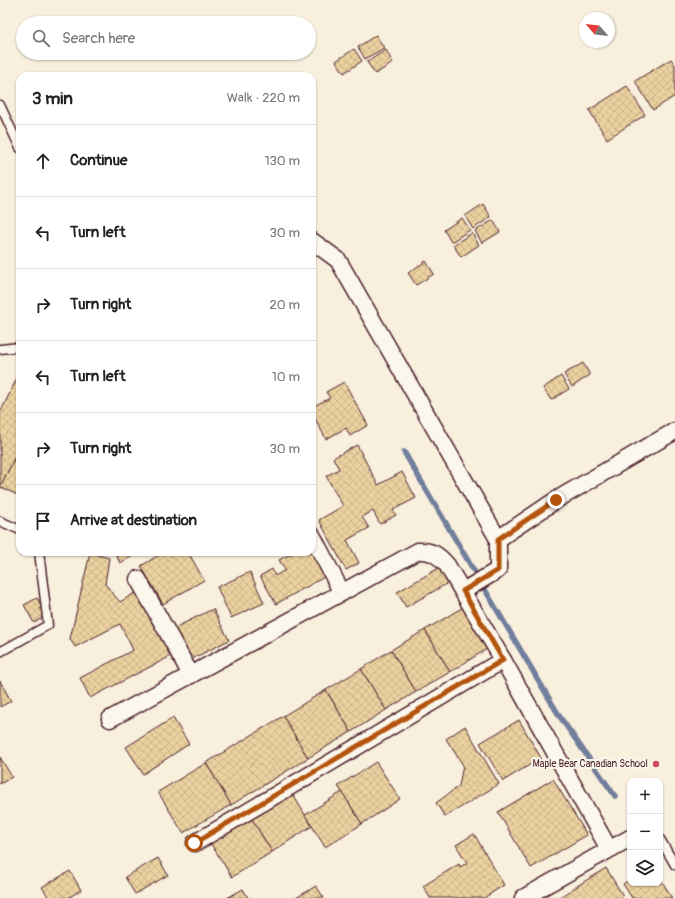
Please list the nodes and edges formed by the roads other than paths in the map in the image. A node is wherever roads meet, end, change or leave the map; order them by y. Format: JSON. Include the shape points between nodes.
{"nodes":[{"id":1,"x":0,"y":105,"type":"edge"},
{"id":2,"x":16,"y":139,"type":"edge"},
{"id":3,"x":316,"y":244,"type":"edge"},
{"id":4,"x":16,"y":347,"type":"edge"},
{"id":5,"x":0,"y":349,"type":"edge"},
{"id":6,"x":675,"y":430,"type":"edge"},
{"id":7,"x":0,"y":521,"type":"edge"},
{"id":8,"x":16,"y":528,"type":"edge"},
{"id":9,"x":498,"y":539,"type":"junction"},
{"id":10,"x":316,"y":543,"type":"edge"},
{"id":11,"x":40,"y":556,"type":"edge"},
{"id":12,"x":138,"y":579,"type":"dead end"},
{"id":13,"x":463,"y":591,"type":"junction"},
{"id":14,"x":342,"y":593,"type":"junction"},
{"id":15,"x":0,"y":652,"type":"edge"},
{"id":16,"x":503,"y":660,"type":"junction"},
{"id":17,"x":191,"y":675,"type":"junction"},
{"id":18,"x":110,"y":720,"type":"dead end"},
{"id":19,"x":627,"y":840,"type":"edge"},
{"id":20,"x":194,"y":843,"type":"dead end"},
{"id":21,"x":663,"y":844,"type":"edge"},
{"id":22,"x":609,"y":849,"type":"junction"},
{"id":23,"x":675,"y":865,"type":"edge"},
{"id":24,"x":524,"y":898,"type":"edge"}],
"edges":[{"from":1,"to":2,"type":"lane"},
{"from":3,"to":9,"type":"street","via":[[338,260]]},
{"from":4,"to":5,"type":"lane"},
{"from":6,"to":9,"type":"street","via":[[556,500]]},
{"from":7,"to":8,"type":"lane"},
{"from":9,"to":13,"type":"street","via":[[498,570]]},
{"from":10,"to":14,"type":"street"},
{"from":11,"to":15,"type":"lane","via":[[48,625]]},
{"from":12,"to":17,"type":"street"},
{"from":13,"to":14,"type":"street","via":[[441,558],[434,553],[418,551]]},
{"from":13,"to":16,"type":"street"},
{"from":14,"to":17,"type":"street"},
{"from":16,"to":20,"type":"street"},
{"from":16,"to":22,"type":"street"},
{"from":17,"to":18,"type":"street"},
{"from":19,"to":22,"type":"street"},
{"from":21,"to":23,"type":"lane"},
{"from":22,"to":24,"type":"street"}]}
